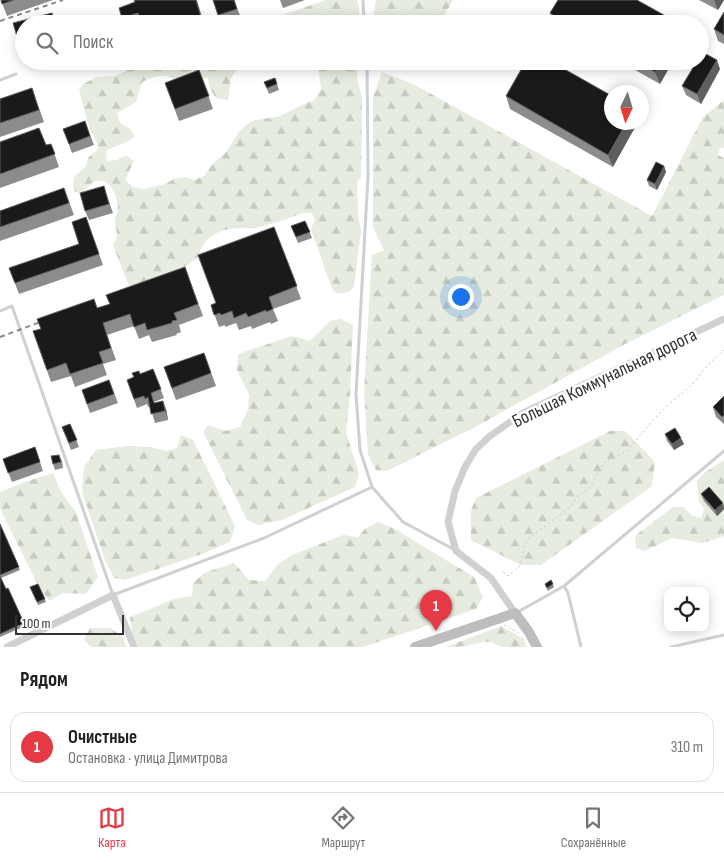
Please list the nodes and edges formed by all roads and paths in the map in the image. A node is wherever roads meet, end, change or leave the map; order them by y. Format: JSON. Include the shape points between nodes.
{"nodes":[{"id":1,"x":363,"y":0,"type":"edge"},
{"id":2,"x":364,"y":15,"type":"edge"},
{"id":3,"x":367,"y":70,"type":"edge"},
{"id":4,"x":16,"y":74,"type":"dead end"},
{"id":5,"x":0,"y":80,"type":"edge"},
{"id":6,"x":0,"y":311,"type":"edge"},
{"id":7,"x":724,"y":318,"type":"edge"},
{"id":8,"x":724,"y":350,"type":"edge"},
{"id":9,"x":724,"y":451,"type":"edge"},
{"id":10,"x":372,"y":487,"type":"junction"},
{"id":11,"x":456,"y":551,"type":"junction"},
{"id":12,"x":503,"y":572,"type":"dead end"},
{"id":13,"x":564,"y":586,"type":"junction"},
{"id":14,"x":113,"y":595,"type":"junction"},
{"id":15,"x":515,"y":613,"type":"junction"},
{"id":16,"x":504,"y":625,"type":"dead end"},
{"id":17,"x":520,"y":634,"type":"dead end"},
{"id":18,"x":724,"y":635,"type":"edge"},
{"id":19,"x":7,"y":647,"type":"edge"},
{"id":20,"x":134,"y":647,"type":"edge"},
{"id":21,"x":415,"y":647,"type":"edge"},
{"id":22,"x":537,"y":647,"type":"edge"},
{"id":23,"x":581,"y":647,"type":"edge"},
{"id":24,"x":671,"y":647,"type":"edge"}],
"edges":[{"from":1,"to":2,"type":"lane"},
{"from":3,"to":10,"type":"lane","via":[[368,176],[356,394],[360,450]]},
{"from":4,"to":5,"type":"lane"},
{"from":6,"to":14,"type":"lane","via":[[12,306]]},
{"from":7,"to":11,"type":"street","name":"Большая Коммунальная дорога","via":[[522,413],[490,436],[472,455],[455,491],[448,522]]},
{"from":8,"to":12,"type":"path","via":[[653,420],[627,451],[606,461],[590,488],[527,540],[519,567],[508,576]]},
{"from":9,"to":13,"type":"lane"},
{"from":10,"to":11,"type":"lane","via":[[403,522]]},
{"from":10,"to":14,"type":"lane","via":[[264,538]]},
{"from":11,"to":15,"type":"street","via":[[491,578]]},
{"from":13,"to":15,"type":"lane"},
{"from":13,"to":23,"type":"lane"},
{"from":14,"to":19,"type":"street"},
{"from":14,"to":20,"type":"street"},
{"from":15,"to":21,"type":"street"},
{"from":15,"to":22,"type":"street"},
{"from":16,"to":17,"type":"path"},
{"from":18,"to":24,"type":"lane"}]}
